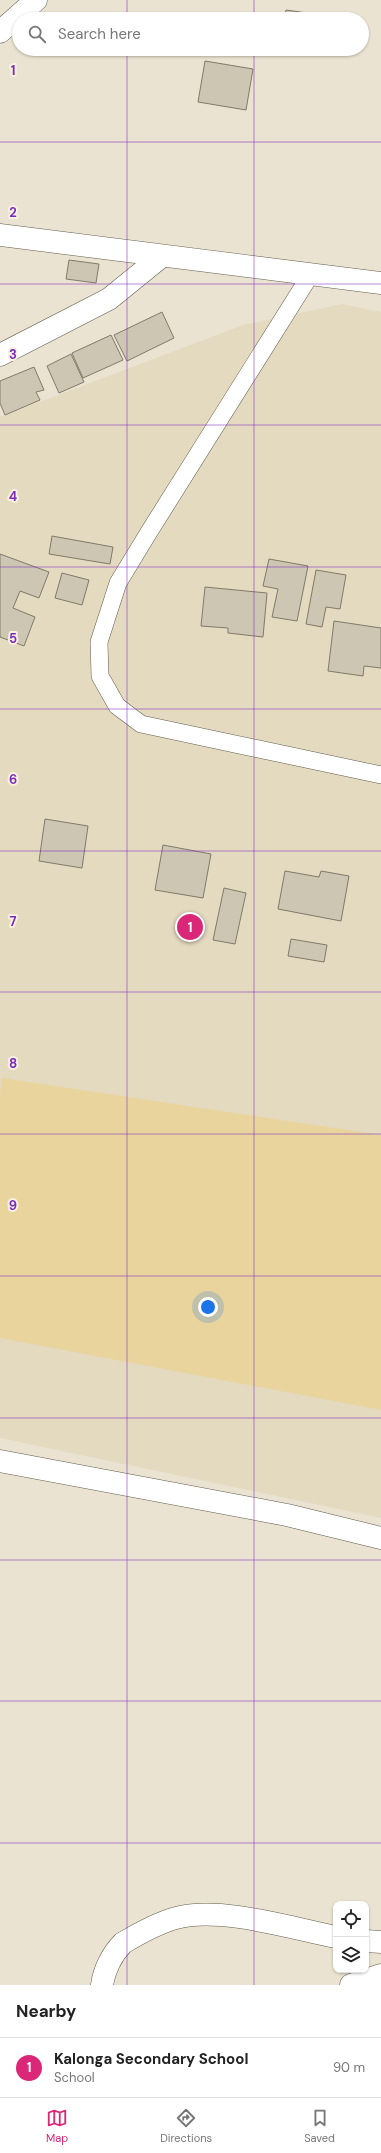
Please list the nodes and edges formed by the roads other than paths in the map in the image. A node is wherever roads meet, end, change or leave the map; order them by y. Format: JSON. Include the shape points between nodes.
{"nodes":[{"id":1,"x":36,"y":0,"type":"edge"},
{"id":2,"x":22,"y":12,"type":"edge"},
{"id":3,"x":12,"y":21,"type":"edge"},
{"id":4,"x":0,"y":32,"type":"edge"},
{"id":5,"x":0,"y":235,"type":"edge"},
{"id":6,"x":162,"y":256,"type":"junction"},
{"id":7,"x":311,"y":274,"type":"junction"},
{"id":8,"x":381,"y":283,"type":"edge"},
{"id":9,"x":0,"y":355,"type":"edge"},
{"id":10,"x":381,"y":775,"type":"edge"},
{"id":11,"x":0,"y":1460,"type":"edge"},
{"id":12,"x":381,"y":1538,"type":"edge"},
{"id":13,"x":333,"y":1936,"type":"edge"},
{"id":14,"x":369,"y":1941,"type":"edge"},
{"id":15,"x":381,"y":1942,"type":"edge"},
{"id":16,"x":381,"y":1975,"type":"edge"},
{"id":17,"x":102,"y":1985,"type":"edge"},
{"id":18,"x":352,"y":1985,"type":"edge"}],
"edges":[{"from":1,"to":2,"type":"street"},
{"from":3,"to":4,"type":"street"},
{"from":5,"to":6,"type":"street"},
{"from":6,"to":7,"type":"street"},
{"from":6,"to":9,"type":"street","via":[[109,299]]},
{"from":7,"to":8,"type":"street"},
{"from":7,"to":10,"type":"lane","via":[[118,584],[99,642],[100,676],[117,706],[141,724]]},
{"from":11,"to":12,"type":"street","via":[[287,1515]]},
{"from":13,"to":17,"type":"street","via":[[222,1915],[175,1918],[123,1943],[109,1964]]},
{"from":14,"to":15,"type":"street"},
{"from":16,"to":18,"type":"street"}]}
